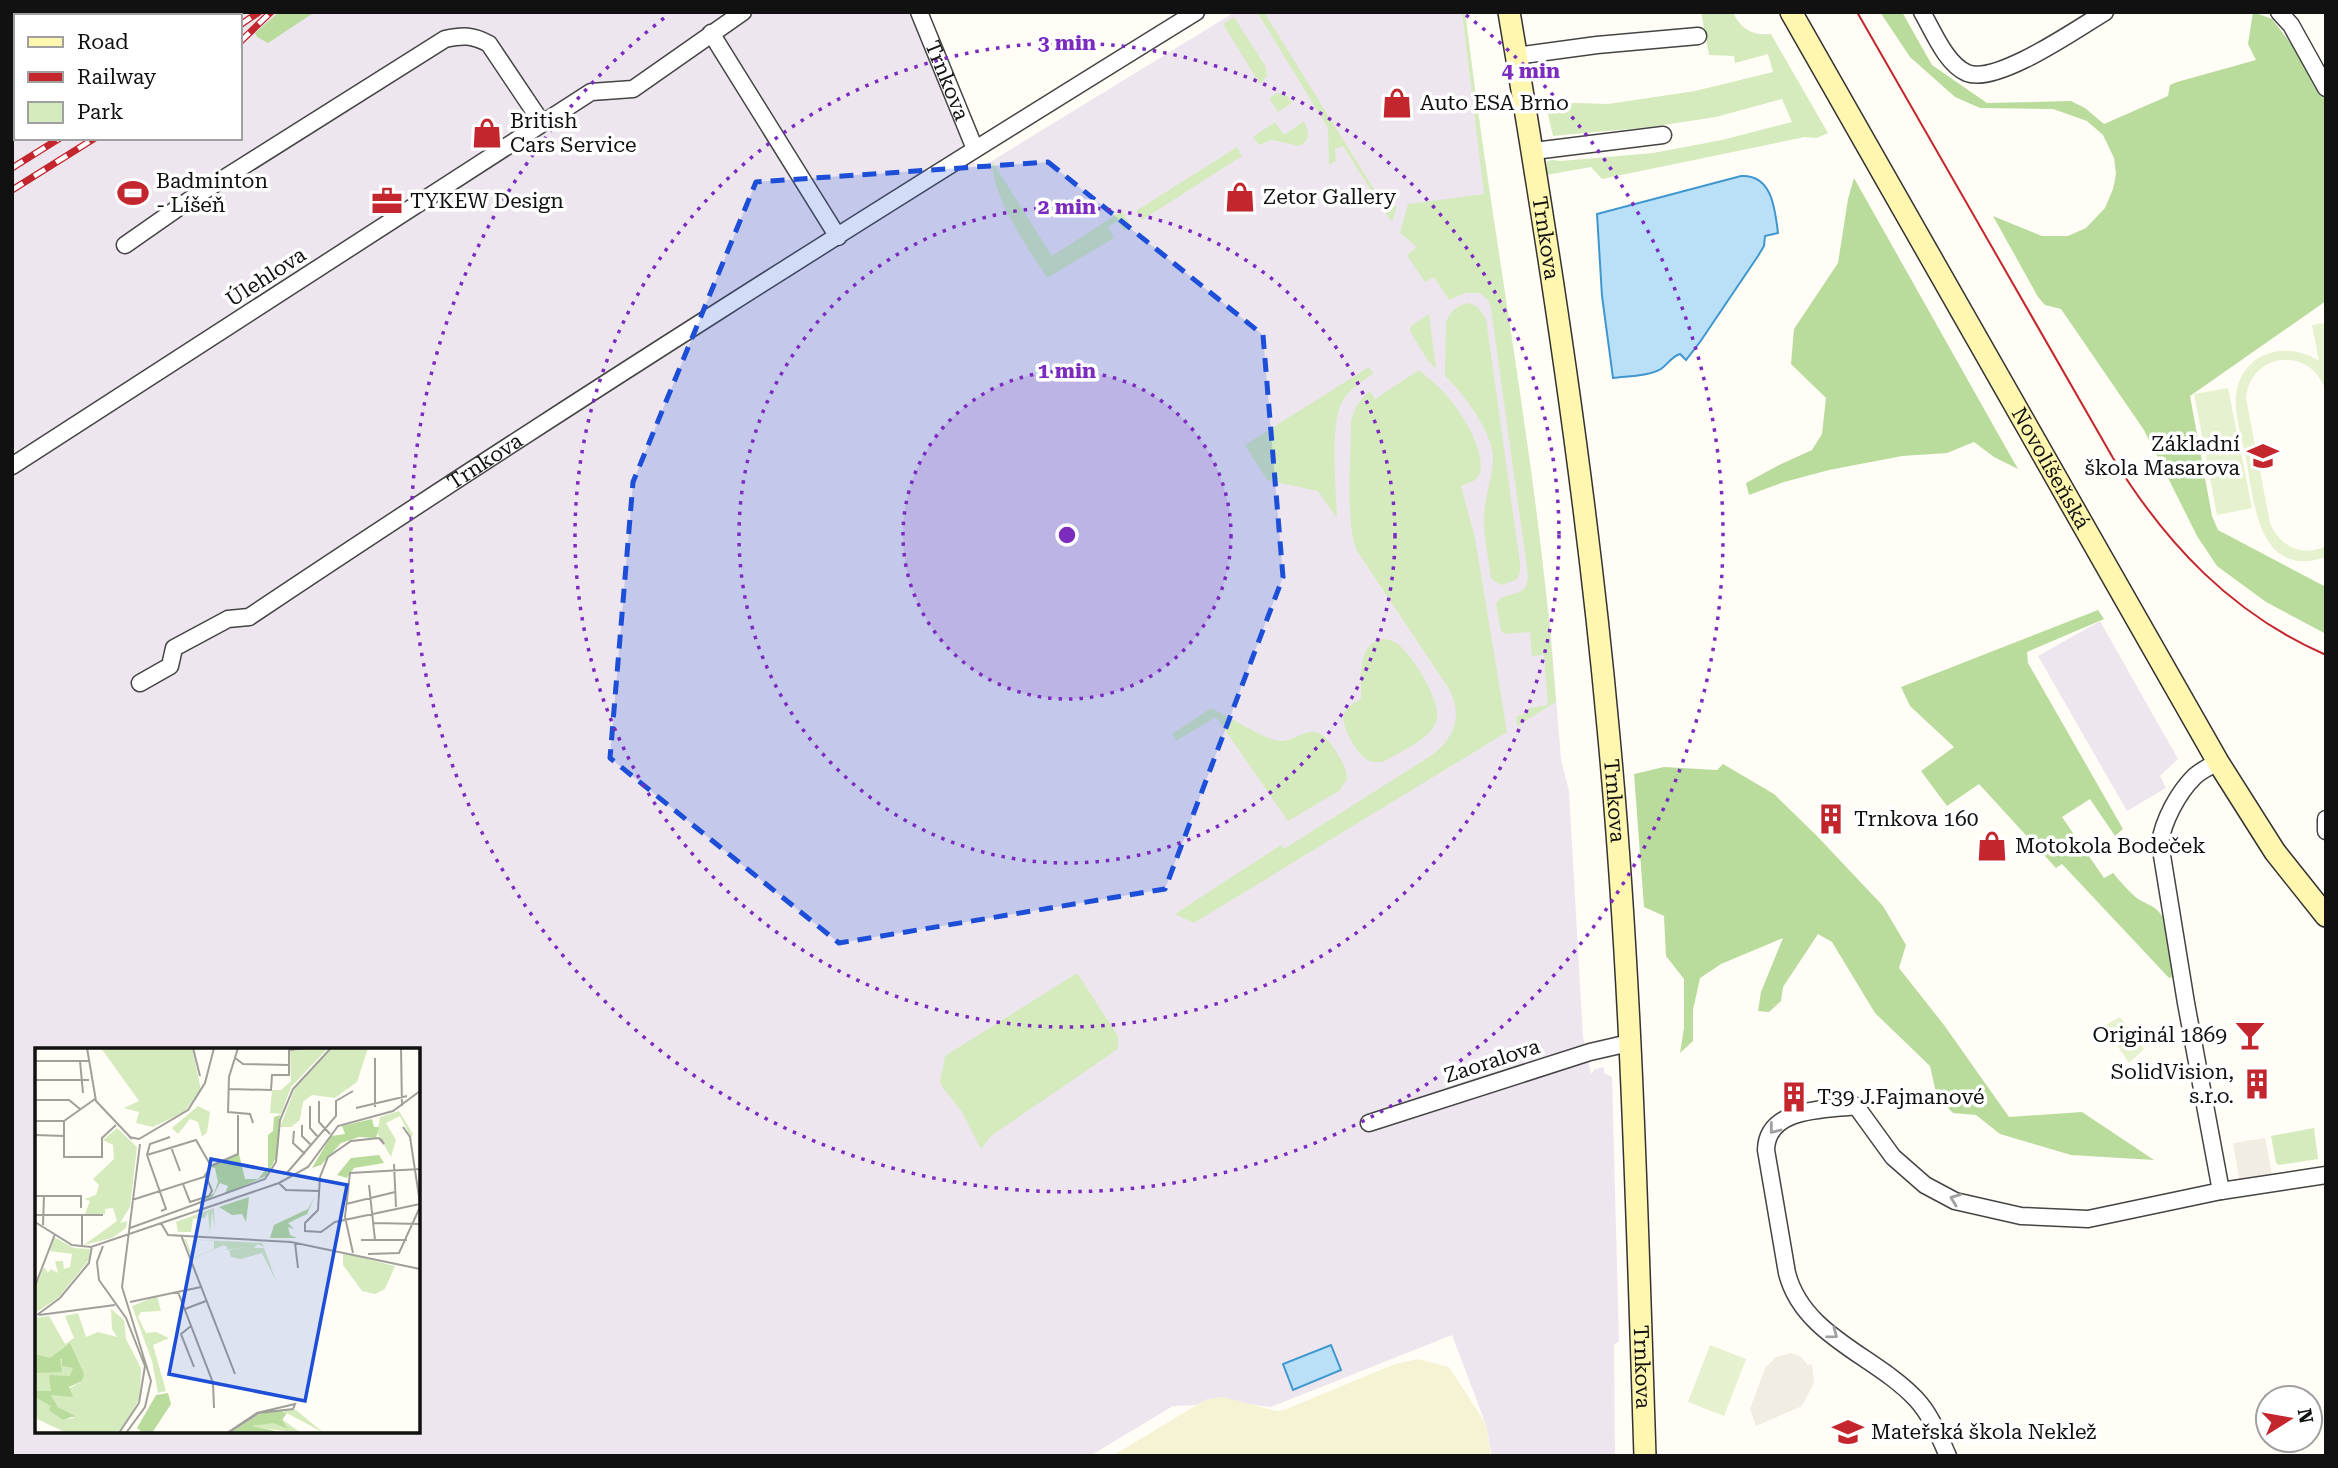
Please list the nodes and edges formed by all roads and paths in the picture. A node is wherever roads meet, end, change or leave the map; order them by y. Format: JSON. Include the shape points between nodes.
{"nodes":[{"id":1,"x":743,"y":12,"type":"edge"},
{"id":2,"x":919,"y":12,"type":"edge"},
{"id":3,"x":1196,"y":12,"type":"edge"},
{"id":4,"x":1509,"y":12,"type":"edge"},
{"id":5,"x":1791,"y":12,"type":"edge"},
{"id":6,"x":1922,"y":12,"type":"edge"},
{"id":7,"x":2105,"y":12,"type":"edge"},
{"id":8,"x":2279,"y":12,"type":"edge"},
{"id":9,"x":711,"y":33,"type":"junction"},
{"id":10,"x":1698,"y":36,"type":"dead end"},
{"id":11,"x":1516,"y":56,"type":"junction"},
{"id":12,"x":2326,"y":88,"type":"edge"},
{"id":13,"x":542,"y":123,"type":"junction"},
{"id":14,"x":1663,"y":135,"type":"dead end"},
{"id":15,"x":975,"y":149,"type":"junction"},
{"id":16,"x":1534,"y":151,"type":"junction"},
{"id":17,"x":838,"y":237,"type":"junction"},
{"id":18,"x":125,"y":245,"type":"dead end"},
{"id":19,"x":12,"y":466,"type":"edge"},
{"id":20,"x":140,"y":683,"type":"dead end"},
{"id":21,"x":2218,"y":762,"type":"junction"},
{"id":22,"x":2326,"y":819,"type":"edge"},
{"id":23,"x":2326,"y":831,"type":"edge"},
{"id":24,"x":2326,"y":916,"type":"edge"},
{"id":25,"x":1629,"y":1043,"type":"junction"},
{"id":26,"x":1369,"y":1123,"type":"dead end"},
{"id":27,"x":2326,"y":1175,"type":"edge"},
{"id":28,"x":2221,"y":1191,"type":"junction"},
{"id":29,"x":1644,"y":1456,"type":"edge"},
{"id":30,"x":1948,"y":1456,"type":"edge"}],
"edges":[{"from":1,"to":9,"type":"street","name":"Úlehlova"},
{"from":2,"to":15,"type":"street","name":"Trnkova"},
{"from":3,"to":15,"type":"street","name":"Trnkova"},
{"from":4,"to":11,"type":"street","name":"Trnkova"},
{"from":5,"to":21,"type":"street","name":"Novolíšeňská"},
{"from":6,"to":7,"type":"street","via":[[1951,60],[1975,75],[2018,64]]},
{"from":8,"to":12,"type":"street"},
{"from":9,"to":13,"type":"street","name":"Úlehlova","via":[[633,89],[591,92]]},
{"from":9,"to":17,"type":"street"},
{"from":10,"to":11,"type":"street"},
{"from":11,"to":16,"type":"street","name":"Trnkova"},
{"from":13,"to":18,"type":"street","via":[[489,44],[476,36],[445,38]]},
{"from":13,"to":19,"type":"street","name":"Úlehlova"},
{"from":14,"to":16,"type":"street"},
{"from":15,"to":17,"type":"street","name":"Trnkova"},
{"from":16,"to":25,"type":"street","name":"Trnkova","via":[[1590,557],[1618,849]]},
{"from":17,"to":20,"type":"street","name":"Trnkova","via":[[249,617],[229,619],[174,648],[170,666]]},
{"from":21,"to":24,"type":"street","name":"Novolíšeňská","via":[[2275,852]]},
{"from":21,"to":28,"type":"street","via":[[2191,781],[2164,825],[2160,843]]},
{"from":22,"to":23,"type":"street"},
{"from":25,"to":26,"type":"street","name":"Zaoralova"},
{"from":25,"to":29,"type":"street","name":"Trnkova"},
{"from":27,"to":28,"type":"street"},
{"from":28,"to":30,"type":"street","one_way":true,"via":[[2088,1219],[2021,1216],[1955,1201],[1925,1185],[1893,1157],[1856,1106],[1817,1111],[1775,1124],[1766,1141],[1768,1164],[1787,1273],[1798,1300],[1812,1319],[1914,1397]]}]}
